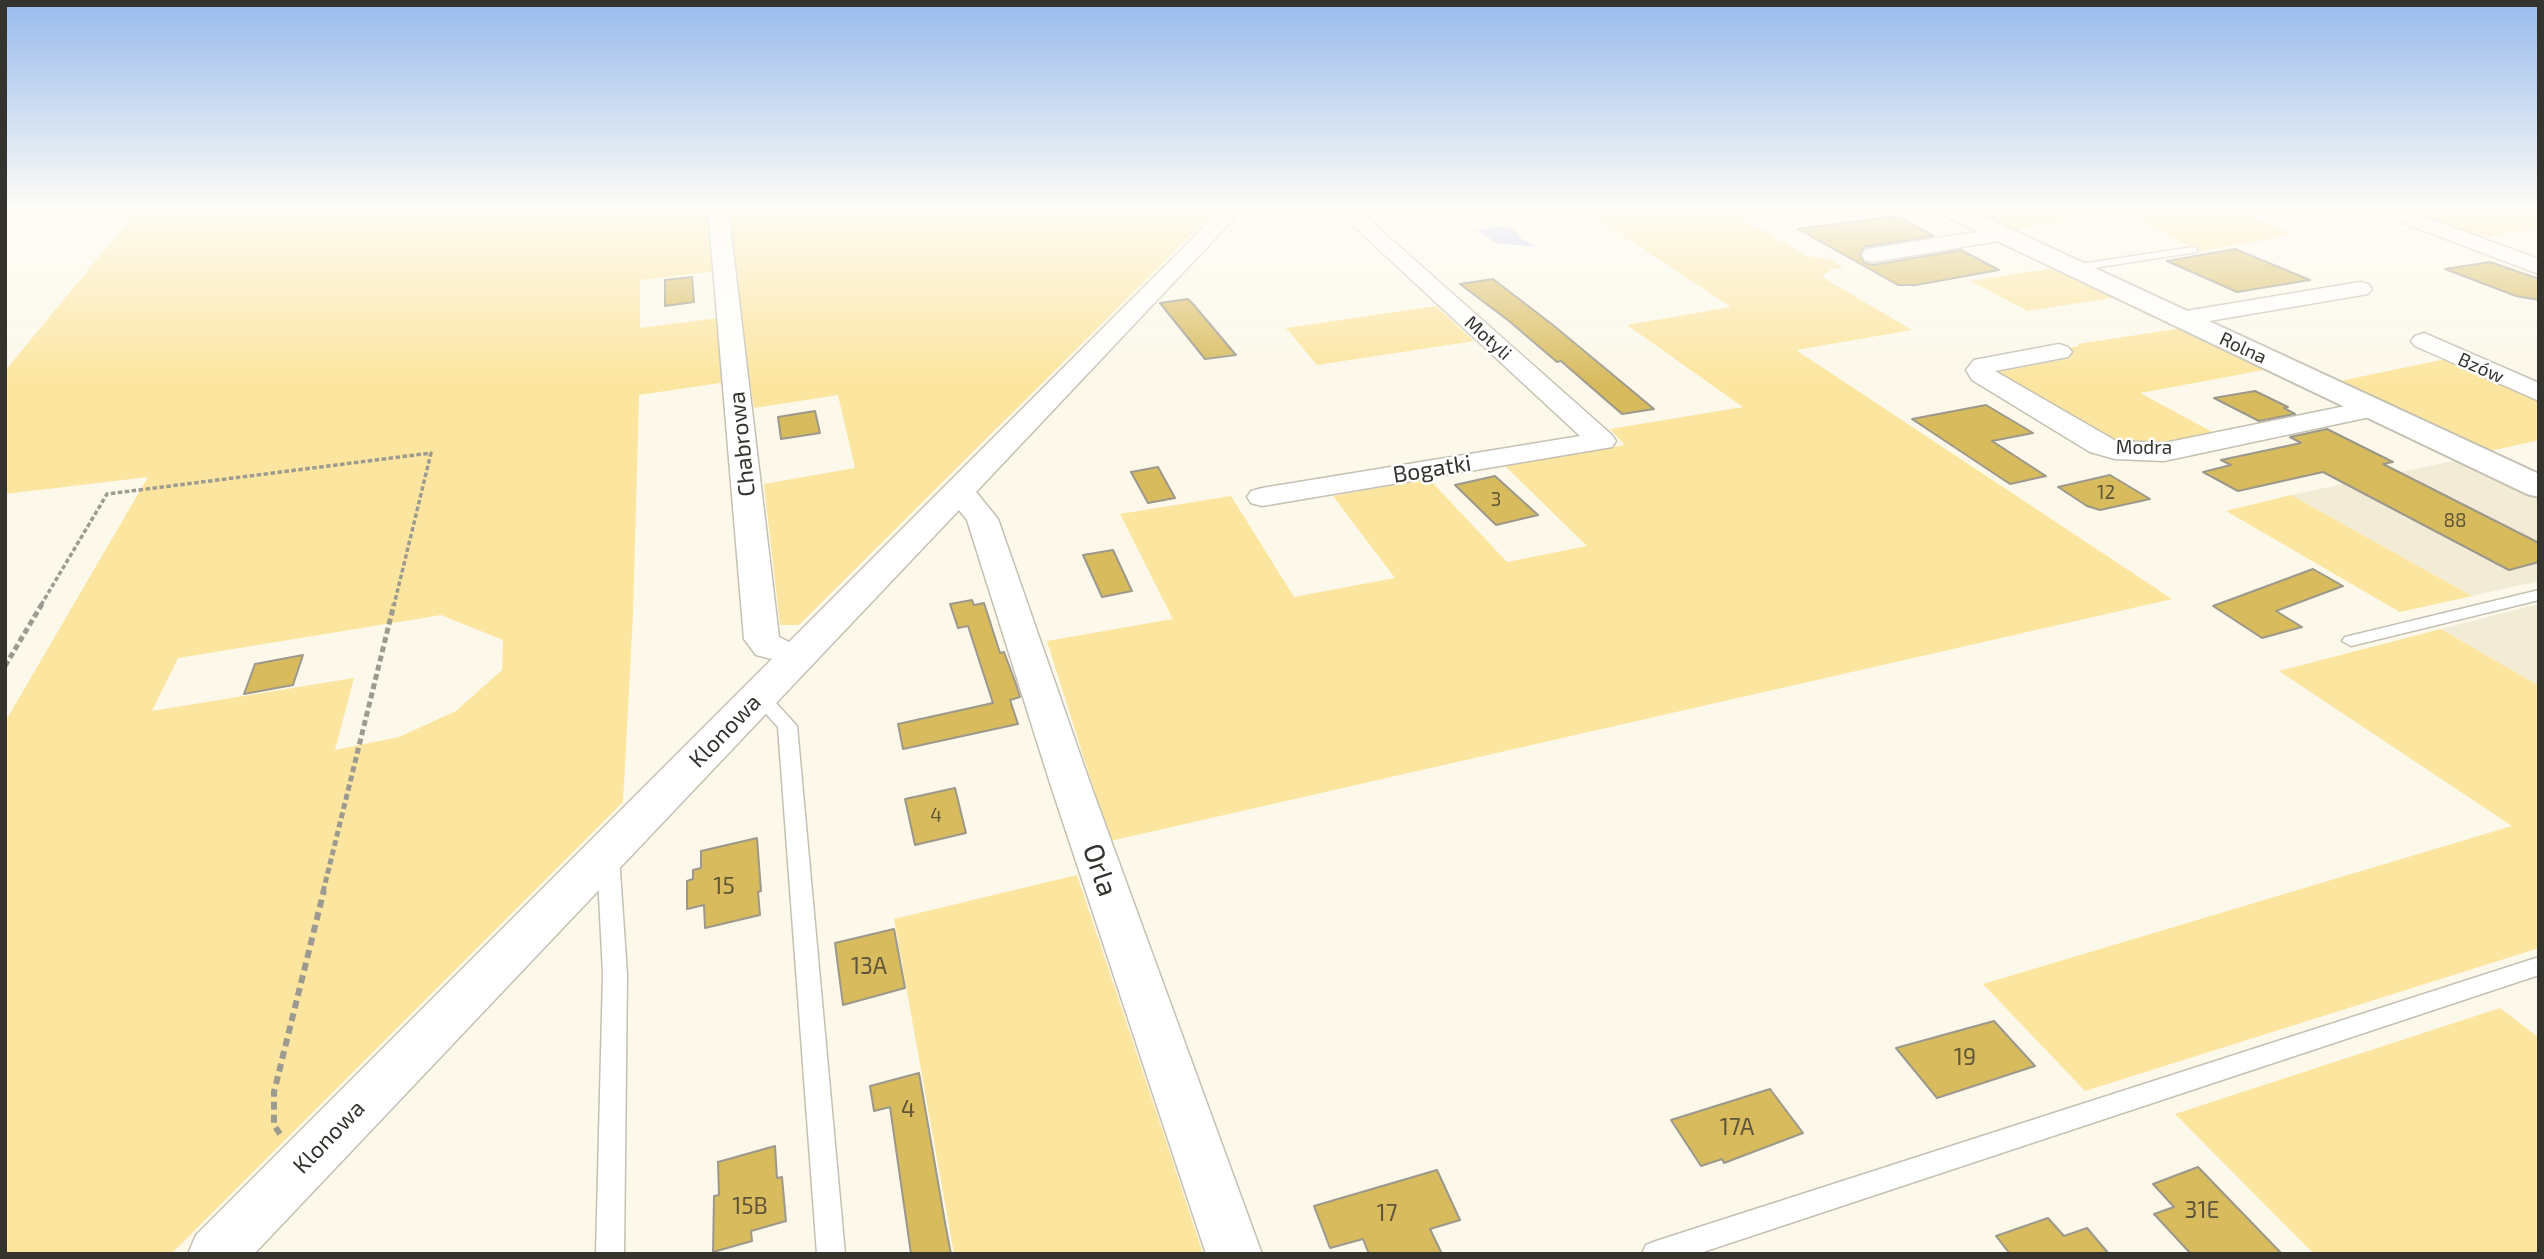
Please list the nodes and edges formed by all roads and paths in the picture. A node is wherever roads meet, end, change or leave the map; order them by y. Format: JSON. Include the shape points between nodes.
{"nodes":[{"id":1,"x":724,"y":267,"type":"edge"},
{"id":2,"x":1177,"y":267,"type":"edge"},
{"id":3,"x":1409,"y":267,"type":"edge"},
{"id":4,"x":2082,"y":267,"type":"edge"},
{"id":5,"x":2074,"y":268,"type":"joint"},
{"id":6,"x":2360,"y":289,"type":"dead end"},
{"id":7,"x":2180,"y":319,"type":"junction"},
{"id":8,"x":2424,"y":341,"type":"dead end"},
{"id":9,"x":2059,"y":352,"type":"dead end"},
{"id":10,"x":2539,"y":393,"type":"edge"},
{"id":11,"x":2370,"y":409,"type":"junction"},
{"id":12,"x":1602,"y":441,"type":"joint"},
{"id":13,"x":2539,"y":487,"type":"edge"},
{"id":14,"x":959,"y":490,"type":"junction"},
{"id":15,"x":1262,"y":497,"type":"dead end"},
{"id":16,"x":2539,"y":595,"type":"edge"},
{"id":17,"x":2351,"y":641,"type":"dead end"},
{"id":18,"x":798,"y":655,"type":"junction"},
{"id":19,"x":5,"y":666,"type":"edge"},
{"id":20,"x":760,"y":696,"type":"junction"},
{"id":21,"x":607,"y":852,"type":"junction"},
{"id":22,"x":2539,"y":966,"type":"edge"},
{"id":23,"x":311,"y":1156,"type":"junction"},
{"id":24,"x":216,"y":1254,"type":"edge"},
{"id":25,"x":610,"y":1254,"type":"edge"},
{"id":26,"x":831,"y":1254,"type":"edge"},
{"id":27,"x":1234,"y":1254,"type":"edge"},
{"id":28,"x":1656,"y":1254,"type":"edge"}],
"edges":[{"from":1,"to":18,"type":"street","name":"Chabrowa","via":[[762,639],[769,647]]},
{"from":2,"to":14,"type":"street","name":"Klonowa"},
{"from":3,"to":12,"type":"street","name":"Motyli"},
{"from":4,"to":5,"type":"lane"},
{"from":5,"to":7,"type":"street","name":"Rolna"},
{"from":6,"to":7,"type":"street"},
{"from":7,"to":11,"type":"street","name":"Rolna"},
{"from":8,"to":10,"type":"street","name":"Bzów"},
{"from":9,"to":11,"type":"street","name":"Modra","via":[[1979,370],[2088,439],[2115,450],[2164,452]]},
{"from":11,"to":13,"type":"street","name":"Rolna"},
{"from":12,"to":15,"type":"street","name":"Bogatki"},
{"from":14,"to":18,"type":"street","name":"Klonowa"},
{"from":14,"to":27,"type":"street","name":"Orla","via":[[982,519]]},
{"from":16,"to":17,"type":"lane"},
{"from":18,"to":20,"type":"street","name":"Klonowa"},
{"from":19,"to":23,"type":"path","via":[[107,494],[431,453],[274,1092],[274,1125],[289,1146]]},
{"from":20,"to":21,"type":"street","name":"Klonowa"},
{"from":20,"to":26,"type":"lane","via":[[787,726]]},
{"from":21,"to":23,"type":"street","name":"Klonowa"},
{"from":21,"to":25,"type":"lane","via":[[615,974]]},
{"from":22,"to":28,"type":"lane"},
{"from":23,"to":24,"type":"street","name":"Klonowa"}]}
